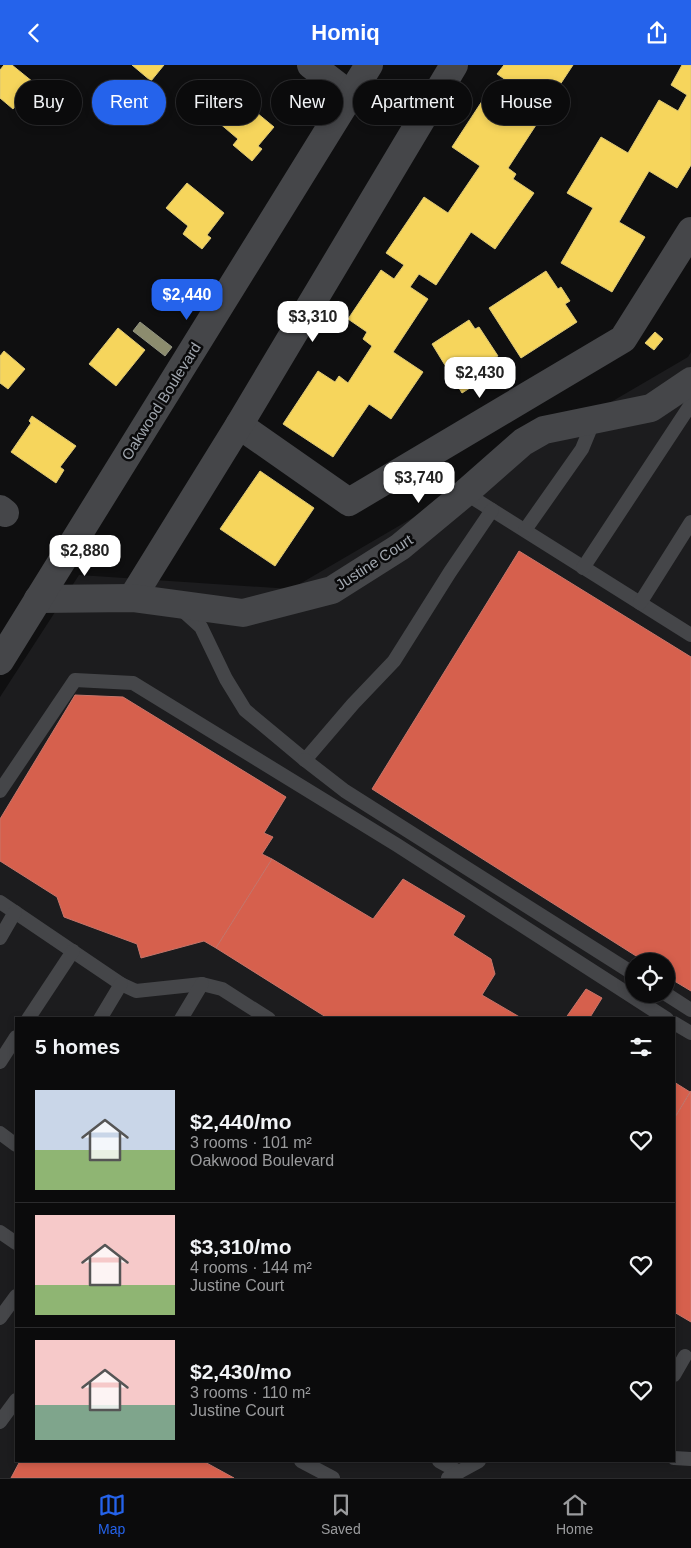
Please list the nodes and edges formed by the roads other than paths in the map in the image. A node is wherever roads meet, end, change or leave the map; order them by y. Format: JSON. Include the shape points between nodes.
{"nodes":[{"id":1,"x":311,"y":65,"type":"edge"},
{"id":2,"x":369,"y":65,"type":"edge"},
{"id":3,"x":454,"y":65,"type":"edge"},
{"id":4,"x":350,"y":95,"type":"junction"},
{"id":5,"x":691,"y":231,"type":"edge"},
{"id":6,"x":691,"y":381,"type":"edge"},
{"id":7,"x":691,"y":404,"type":"edge"},
{"id":8,"x":594,"y":420,"type":"junction"},
{"id":9,"x":239,"y":425,"type":"junction"},
{"id":10,"x":466,"y":493,"type":"junction"},
{"id":11,"x":492,"y":510,"type":"junction"},
{"id":12,"x":691,"y":522,"type":"edge"},
{"id":13,"x":525,"y":531,"type":"junction"},
{"id":14,"x":583,"y":567,"type":"junction"},
{"id":15,"x":132,"y":598,"type":"junction"},
{"id":16,"x":38,"y":599,"type":"junction"},
{"id":17,"x":640,"y":603,"type":"junction"},
{"id":18,"x":176,"y":604,"type":"junction"},
{"id":19,"x":691,"y":635,"type":"edge"},
{"id":20,"x":0,"y":661,"type":"edge"},
{"id":21,"x":306,"y":760,"type":"junction"},
{"id":22,"x":0,"y":791,"type":"edge"},
{"id":23,"x":0,"y":902,"type":"edge"},
{"id":24,"x":15,"y":912,"type":"junction"},
{"id":25,"x":0,"y":938,"type":"edge"},
{"id":26,"x":73,"y":951,"type":"junction"},
{"id":27,"x":625,"y":968,"type":"edge"},
{"id":28,"x":120,"y":984,"type":"junction"},
{"id":29,"x":202,"y":984,"type":"junction"},
{"id":30,"x":675,"y":1000,"type":"edge"},
{"id":31,"x":691,"y":1010,"type":"edge"},
{"id":32,"x":29,"y":1017,"type":"edge"},
{"id":33,"x":101,"y":1017,"type":"edge"},
{"id":34,"x":182,"y":1017,"type":"edge"},
{"id":35,"x":264,"y":1017,"type":"edge"},
{"id":36,"x":663,"y":1017,"type":"edge"},
{"id":37,"x":675,"y":1024,"type":"edge"},
{"id":38,"x":691,"y":1033,"type":"edge"},
{"id":39,"x":15,"y":1039,"type":"edge"},
{"id":40,"x":0,"y":1062,"type":"edge"},
{"id":41,"x":0,"y":1133,"type":"edge"},
{"id":42,"x":15,"y":1144,"type":"edge"},
{"id":43,"x":0,"y":1232,"type":"edge"},
{"id":44,"x":15,"y":1242,"type":"edge"},
{"id":45,"x":15,"y":1297,"type":"edge"},
{"id":46,"x":2,"y":1312,"type":"edge"},
{"id":47,"x":683,"y":1355,"type":"edge"},
{"id":48,"x":675,"y":1373,"type":"edge"},
{"id":49,"x":15,"y":1401,"type":"edge"},
{"id":50,"x":0,"y":1421,"type":"edge"},
{"id":51,"x":675,"y":1458,"type":"edge"},
{"id":52,"x":691,"y":1459,"type":"edge"},
{"id":53,"x":304,"y":1462,"type":"edge"},
{"id":54,"x":440,"y":1462,"type":"edge"},
{"id":55,"x":477,"y":1462,"type":"edge"},
{"id":56,"x":454,"y":1475,"type":"edge"},
{"id":57,"x":333,"y":1478,"type":"edge"}],
"edges":[{"from":1,"to":4,"type":"street"},
{"from":2,"to":4,"type":"street","name":"Oakwood Boulevard"},
{"from":3,"to":9,"type":"street"},
{"from":4,"to":16,"type":"street","name":"Oakwood Boulevard"},
{"from":5,"to":9,"type":"street","via":[[623,339],[349,502]]},
{"from":6,"to":8,"type":"street","name":"Justine Court","via":[[651,408]]},
{"from":7,"to":14,"type":"lane"},
{"from":8,"to":10,"type":"street","name":"Justine Court","via":[[544,430],[522,442]]},
{"from":8,"to":13,"type":"lane","via":[[582,449]]},
{"from":9,"to":15,"type":"street"},
{"from":10,"to":11,"type":"lane"},
{"from":10,"to":18,"type":"street","name":"Justine Court","via":[[400,547],[332,590],[243,613]]},
{"from":11,"to":13,"type":"lane"},
{"from":11,"to":21,"type":"lane","via":[[394,661]]},
{"from":12,"to":17,"type":"lane"},
{"from":13,"to":14,"type":"lane"},
{"from":14,"to":17,"type":"lane"},
{"from":15,"to":16,"type":"street","name":"Justine Court"},
{"from":15,"to":18,"type":"street","name":"Justine Court"},
{"from":16,"to":20,"type":"street","name":"Oakwood Boulevard"},
{"from":17,"to":19,"type":"lane"},
{"from":18,"to":21,"type":"lane","via":[[201,627],[245,710]]},
{"from":21,"to":27,"type":"lane","via":[[345,791]]},
{"from":22,"to":36,"type":"lane","via":[[75,680],[133,683],[397,845]]},
{"from":23,"to":24,"type":"lane"},
{"from":24,"to":25,"type":"lane"},
{"from":24,"to":26,"type":"lane"},
{"from":26,"to":28,"type":"lane"},
{"from":26,"to":32,"type":"lane"},
{"from":28,"to":29,"type":"lane","via":[[136,991]]},
{"from":28,"to":33,"type":"lane"},
{"from":29,"to":34,"type":"lane"},
{"from":29,"to":35,"type":"lane","via":[[222,989]]},
{"from":30,"to":31,"type":"lane"},
{"from":37,"to":38,"type":"lane"},
{"from":39,"to":40,"type":"lane"},
{"from":41,"to":42,"type":"lane"},
{"from":43,"to":44,"type":"lane"},
{"from":45,"to":46,"type":"lane"},
{"from":47,"to":48,"type":"lane"},
{"from":49,"to":50,"type":"lane"},
{"from":51,"to":52,"type":"lane"},
{"from":53,"to":57,"type":"lane"},
{"from":54,"to":56,"type":"lane"},
{"from":55,"to":56,"type":"lane"}]}
